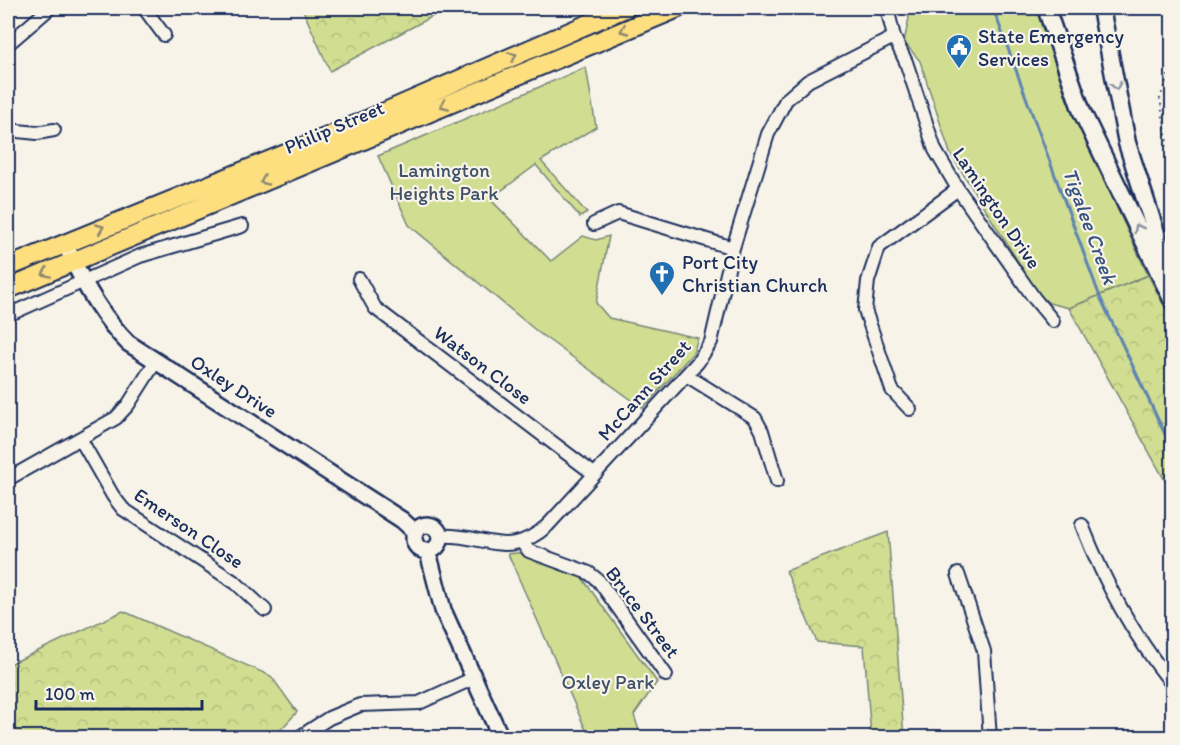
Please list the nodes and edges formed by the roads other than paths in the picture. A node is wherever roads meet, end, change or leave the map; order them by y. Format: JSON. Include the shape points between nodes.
{"nodes":[{"id":1,"x":50,"y":8,"type":"edge"},
{"id":2,"x":144,"y":8,"type":"edge"},
{"id":3,"x":625,"y":8,"type":"edge"},
{"id":4,"x":678,"y":8,"type":"edge"},
{"id":5,"x":887,"y":8,"type":"edge"},
{"id":6,"x":1046,"y":8,"type":"edge"},
{"id":7,"x":1101,"y":8,"type":"edge"},
{"id":8,"x":164,"y":35,"type":"dead end"},
{"id":9,"x":894,"y":37,"type":"junction"},
{"id":10,"x":8,"y":44,"type":"edge"},
{"id":11,"x":8,"y":130,"type":"edge"},
{"id":12,"x":54,"y":130,"type":"dead end"},
{"id":13,"x":958,"y":189,"type":"junction"},
{"id":14,"x":594,"y":224,"type":"dead end"},
{"id":15,"x":242,"y":226,"type":"dead end"},
{"id":16,"x":65,"y":243,"type":"junction"},
{"id":17,"x":733,"y":248,"type":"junction"},
{"id":18,"x":74,"y":261,"type":"junction"},
{"id":19,"x":8,"y":267,"type":"edge"},
{"id":20,"x":359,"y":279,"type":"dead end"},
{"id":21,"x":83,"y":280,"type":"junction"},
{"id":22,"x":1173,"y":283,"type":"edge"},
{"id":23,"x":8,"y":289,"type":"edge"},
{"id":24,"x":1173,"y":299,"type":"edge"},
{"id":25,"x":8,"y":315,"type":"edge"},
{"id":26,"x":1053,"y":321,"type":"dead end"},
{"id":27,"x":156,"y":361,"type":"junction"},
{"id":28,"x":686,"y":375,"type":"junction"},
{"id":29,"x":910,"y":409,"type":"dead end"},
{"id":30,"x":81,"y":440,"type":"junction"},
{"id":31,"x":594,"y":474,"type":"junction"},
{"id":32,"x":8,"y":478,"type":"edge"},
{"id":33,"x":777,"y":481,"type":"dead end"},
{"id":34,"x":1082,"y":525,"type":"dead end"},
{"id":35,"x":415,"y":532,"type":"junction"},
{"id":36,"x":440,"y":536,"type":"junction"},
{"id":37,"x":523,"y":544,"type":"junction"},
{"id":38,"x":428,"y":552,"type":"junction"},
{"id":39,"x":958,"y":574,"type":"dead end"},
{"id":40,"x":265,"y":610,"type":"dead end"},
{"id":41,"x":666,"y":675,"type":"dead end"},
{"id":42,"x":474,"y":678,"type":"junction"},
{"id":43,"x":1173,"y":684,"type":"edge"},
{"id":44,"x":298,"y":738,"type":"edge"},
{"id":45,"x":501,"y":738,"type":"edge"},
{"id":46,"x":990,"y":738,"type":"edge"}],
"edges":[{"from":1,"to":10,"type":"street"},
{"from":2,"to":8,"type":"street"},
{"from":16,"to":3,"type":"main road","name":"Philip Street","one_way":true,"via":[[325,138]]},
{"from":4,"to":18,"type":"main road","name":"Philip Street","one_way":true},
{"from":5,"to":9,"type":"street","name":"Lamington Drive"},
{"from":24,"to":6,"type":"main road","one_way":true,"via":[[1082,112]]},
{"from":7,"to":22,"type":"main road","one_way":true,"via":[[1127,143]]},
{"from":9,"to":13,"type":"street","name":"Lamington Drive","via":[[935,150]]},
{"from":9,"to":17,"type":"street","name":"McCann Street","via":[[808,81],[786,100],[768,134]]},
{"from":11,"to":12,"type":"street"},
{"from":13,"to":26,"type":"street","name":"Lamington Drive"},
{"from":13,"to":29,"type":"street","via":[[879,247],[868,281],[865,310],[892,390]]},
{"from":14,"to":17,"type":"street","via":[[618,213]]},
{"from":15,"to":21,"type":"street","via":[[140,256]]},
{"from":16,"to":18,"type":"street","name":"Oxley Drive"},
{"from":16,"to":19,"type":"main road","name":"Philip Street"},
{"from":17,"to":28,"type":"street","name":"McCann Street","via":[[711,342]]},
{"from":18,"to":21,"type":"street","name":"Oxley Drive"},
{"from":18,"to":23,"type":"main road","name":"Philip Street","one_way":true},
{"from":20,"to":31,"type":"street","name":"Watson Close","via":[[375,308]]},
{"from":21,"to":25,"type":"street"},
{"from":21,"to":27,"type":"street","name":"Oxley Drive","via":[[111,326]]},
{"from":27,"to":30,"type":"street","via":[[117,418]]},
{"from":27,"to":35,"type":"street","name":"Oxley Drive","via":[[392,513]]},
{"from":28,"to":31,"type":"street","name":"McCann Street"},
{"from":28,"to":33,"type":"street","via":[[755,418]]},
{"from":30,"to":32,"type":"street"},
{"from":30,"to":40,"type":"street","name":"Emerson Close","via":[[123,509],[236,583]]},
{"from":31,"to":37,"type":"street","name":"McCann Street","via":[[548,525]]},
{"from":34,"to":43,"type":"street","via":[[1123,615]]},
{"from":35,"to":36,"type":"street","via":[[426,525],[435,528]]},
{"from":35,"to":38,"type":"street","via":[[415,546]]},
{"from":36,"to":37,"type":"street"},
{"from":36,"to":38,"type":"street","via":[[437,546]]},
{"from":37,"to":41,"type":"street","name":"Bruce Street","via":[[529,551],[589,573],[599,581]]},
{"from":38,"to":42,"type":"street","via":[[441,604]]},
{"from":39,"to":46,"type":"street","via":[[984,651]]},
{"from":42,"to":44,"type":"street","via":[[419,703],[360,705],[329,718]]},
{"from":42,"to":45,"type":"street"}]}
